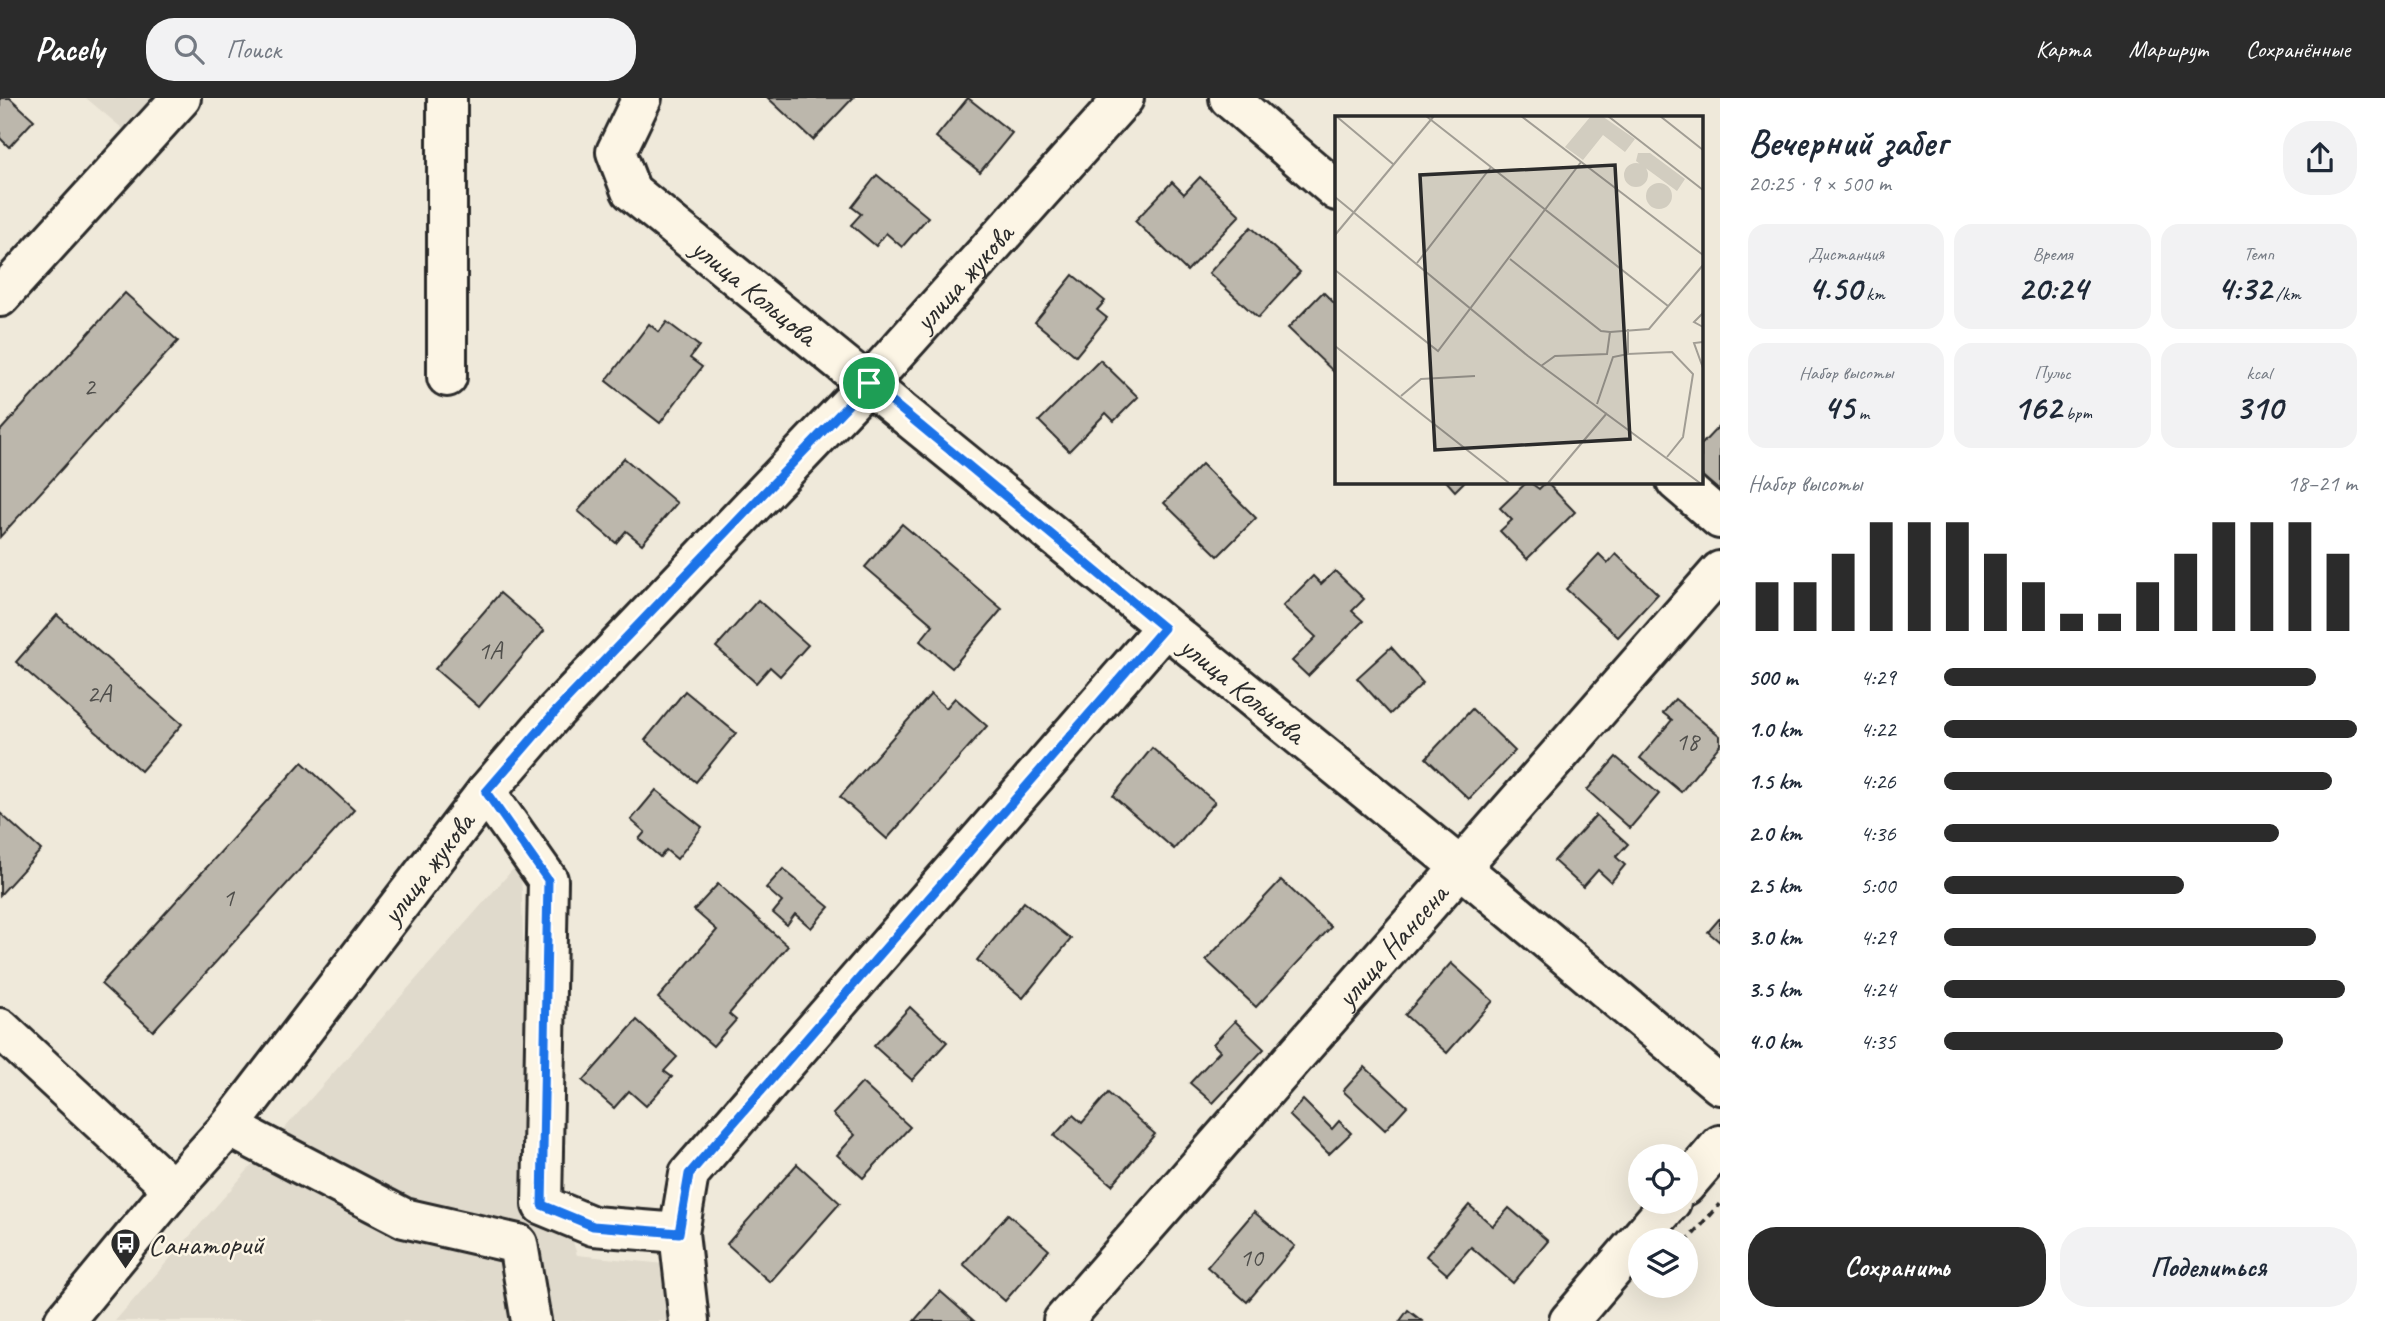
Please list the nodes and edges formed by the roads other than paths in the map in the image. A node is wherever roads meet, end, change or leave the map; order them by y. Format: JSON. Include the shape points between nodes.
{"nodes":[{"id":1,"x":181,"y":98,"type":"edge"},
{"id":2,"x":447,"y":98,"type":"edge"},
{"id":3,"x":642,"y":98,"type":"edge"},
{"id":4,"x":1124,"y":98,"type":"edge"},
{"id":5,"x":1229,"y":98,"type":"edge"},
{"id":6,"x":1335,"y":189,"type":"edge"},
{"id":7,"x":0,"y":297,"type":"edge"},
{"id":8,"x":447,"y":377,"type":"dead end"},
{"id":9,"x":869,"y":383,"type":"junction"},
{"id":10,"x":1678,"y":483,"type":"edge"},
{"id":11,"x":1720,"y":519,"type":"edge"},
{"id":12,"x":1720,"y":571,"type":"edge"},
{"id":13,"x":1164,"y":628,"type":"junction"},
{"id":14,"x":486,"y":792,"type":"junction"},
{"id":15,"x":1458,"y":866,"type":"junction"},
{"id":16,"x":0,"y":1028,"type":"edge"},
{"id":17,"x":1720,"y":1085,"type":"edge"},
{"id":18,"x":229,"y":1127,"type":"junction"},
{"id":19,"x":1720,"y":1145,"type":"edge"},
{"id":20,"x":1698,"y":1170,"type":"edge"},
{"id":21,"x":173,"y":1189,"type":"junction"},
{"id":22,"x":1661,"y":1214,"type":"edge"},
{"id":23,"x":679,"y":1233,"type":"junction"},
{"id":24,"x":64,"y":1321,"type":"edge"},
{"id":25,"x":531,"y":1321,"type":"edge"},
{"id":26,"x":689,"y":1321,"type":"edge"},
{"id":27,"x":1063,"y":1321,"type":"edge"},
{"id":28,"x":1569,"y":1321,"type":"edge"}],
"edges":[{"from":1,"to":7,"type":"street"},
{"from":2,"to":8,"type":"street"},
{"from":3,"to":9,"type":"street","name":"улица Кольцова","via":[[616,152],[631,191]]},
{"from":4,"to":9,"type":"street","name":"улица жукова"},
{"from":5,"to":6,"type":"street"},
{"from":9,"to":13,"type":"street","name":"улица Кольцова"},
{"from":9,"to":14,"type":"street","name":"улица жукова","via":[[555,712]]},
{"from":10,"to":11,"type":"street"},
{"from":12,"to":15,"type":"street","name":"улица Нансена"},
{"from":13,"to":15,"type":"street","name":"улица Кольцова"},
{"from":13,"to":23,"type":"street","via":[[689,1174]]},
{"from":14,"to":18,"type":"street","name":"улица жукова"},
{"from":14,"to":23,"type":"street","via":[[548,880],[542,1205],[593,1226]]},
{"from":15,"to":17,"type":"street","name":"улица Кольцова"},
{"from":15,"to":27,"type":"street","name":"улица Нансена"},
{"from":16,"to":21,"type":"street"},
{"from":18,"to":21,"type":"street","name":"улица жукова"},
{"from":18,"to":25,"type":"street","via":[[404,1218],[518,1244]]},
{"from":19,"to":20,"type":"street"},
{"from":21,"to":24,"type":"street","name":"улица жукова"},
{"from":22,"to":28,"type":"street"},
{"from":23,"to":26,"type":"street"}]}
